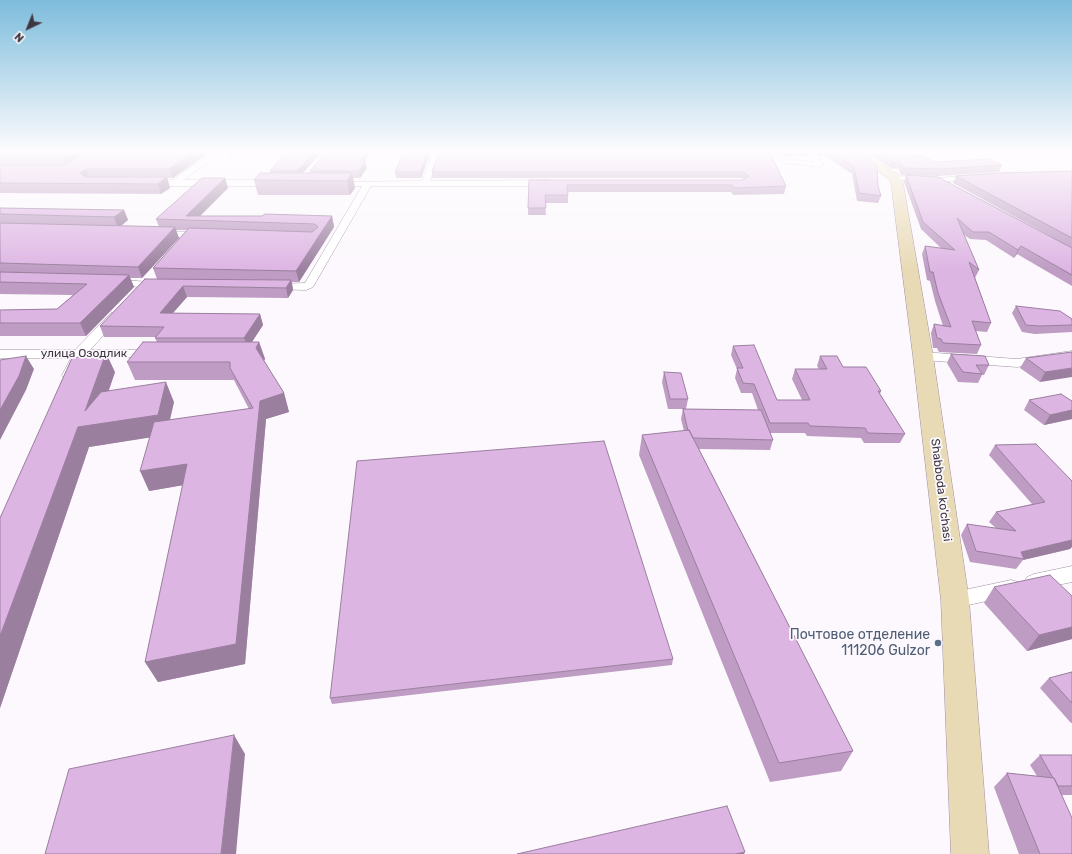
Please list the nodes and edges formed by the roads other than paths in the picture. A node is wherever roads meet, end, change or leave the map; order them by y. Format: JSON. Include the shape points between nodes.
{"nodes":[{"id":1,"x":364,"y":191,"type":"edge"},
{"id":2,"x":898,"y":191,"type":"edge"},
{"id":3,"x":149,"y":234,"type":"edge"},
{"id":4,"x":189,"y":235,"type":"junction"},
{"id":5,"x":212,"y":236,"type":"edge"},
{"id":6,"x":179,"y":246,"type":"edge"},
{"id":7,"x":155,"y":273,"type":"edge"},
{"id":8,"x":100,"y":281,"type":"edge"},
{"id":9,"x":145,"y":284,"type":"junction"},
{"id":10,"x":174,"y":286,"type":"edge"},
{"id":11,"x":259,"y":286,"type":"edge"},
{"id":12,"x":135,"y":295,"type":"edge"},
{"id":13,"x":125,"y":306,"type":"edge"},
{"id":14,"x":0,"y":354,"type":"edge"},
{"id":15,"x":78,"y":354,"type":"junction"},
{"id":16,"x":164,"y":354,"type":"edge"},
{"id":17,"x":923,"y":356,"type":"junction"},
{"id":18,"x":1072,"y":356,"type":"edge"},
{"id":19,"x":62,"y":389,"type":"edge"},
{"id":20,"x":1072,"y":574,"type":"edge"},
{"id":21,"x":955,"y":600,"type":"junction"},
{"id":22,"x":970,"y":854,"type":"edge"}],
"edges":[{"from":1,"to":11,"type":"street","via":[[309,285]]},
{"from":2,"to":17,"type":"street","name":"Shabboda ko'chasi"},
{"from":3,"to":4,"type":"street"},
{"from":4,"to":5,"type":"street"},
{"from":4,"to":6,"type":"street"},
{"from":7,"to":9,"type":"street"},
{"from":8,"to":9,"type":"street"},
{"from":9,"to":10,"type":"street"},
{"from":9,"to":12,"type":"street"},
{"from":13,"to":15,"type":"street"},
{"from":14,"to":15,"type":"street","name":"улица Озодлик"},
{"from":15,"to":16,"type":"street","name":"улица Озодлик"},
{"from":15,"to":19,"type":"street"},
{"from":17,"to":18,"type":"street","via":[[1017,363]]},
{"from":17,"to":21,"type":"street","name":"Shabboda ko'chasi"},
{"from":20,"to":21,"type":"street"},
{"from":21,"to":22,"type":"street","name":"Shabboda ko'chasi"}]}
